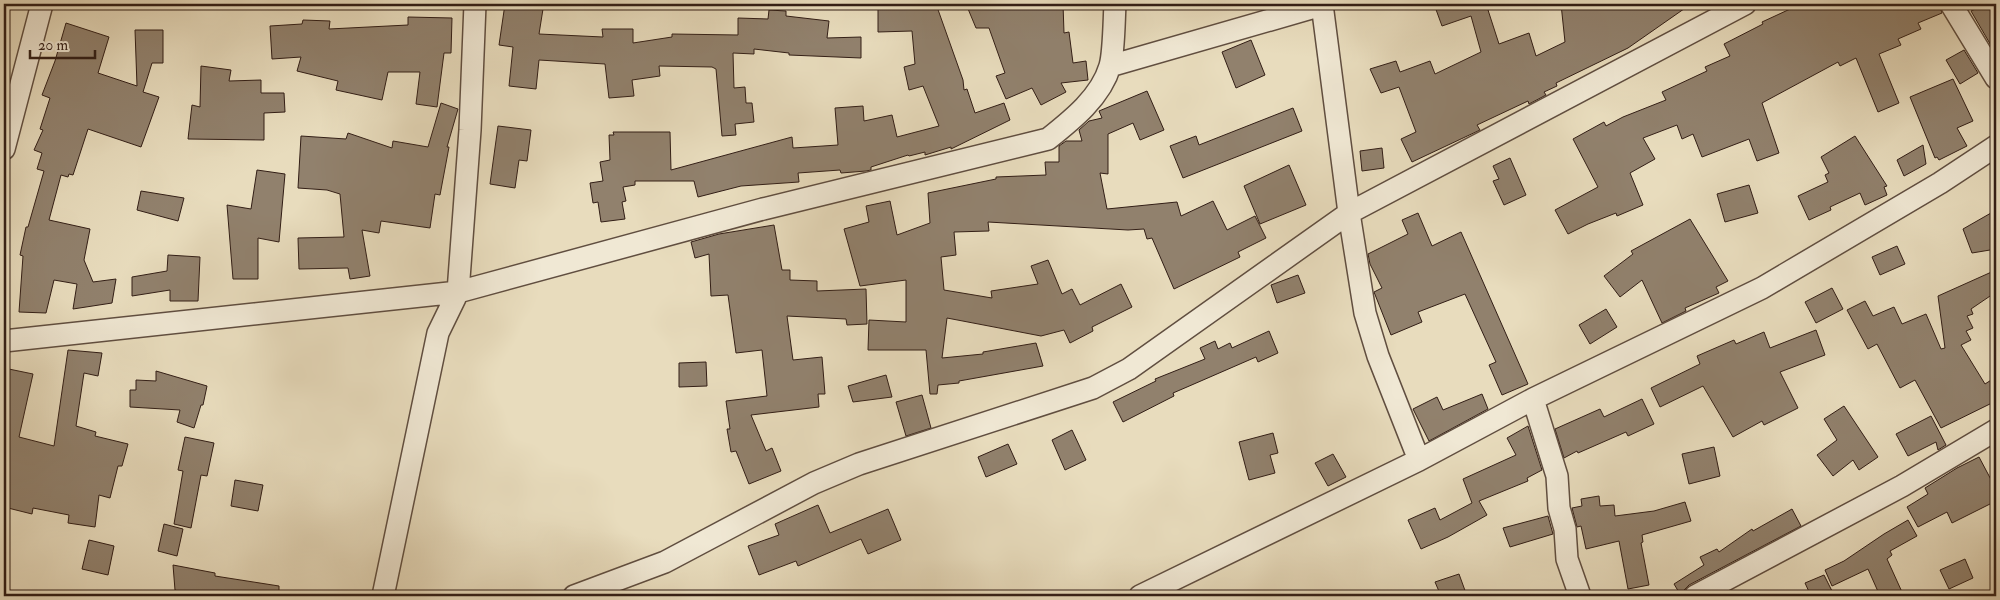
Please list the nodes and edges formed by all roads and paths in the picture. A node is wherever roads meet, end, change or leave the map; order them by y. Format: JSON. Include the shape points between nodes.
{"nodes":[{"id":1,"x":42,"y":4,"type":"edge"},
{"id":2,"x":474,"y":4,"type":"edge"},
{"id":3,"x":1115,"y":4,"type":"edge"},
{"id":4,"x":1322,"y":4,"type":"edge"},
{"id":5,"x":1746,"y":4,"type":"edge"},
{"id":6,"x":1951,"y":4,"type":"edge"},
{"id":7,"x":1268,"y":11,"type":"edge"},
{"id":8,"x":1110,"y":66,"type":"junction"},
{"id":9,"x":1996,"y":78,"type":"edge"},
{"id":10,"x":1996,"y":146,"type":"edge"},
{"id":11,"x":4,"y":149,"type":"edge"},
{"id":12,"x":1349,"y":213,"type":"junction"},
{"id":13,"x":458,"y":292,"type":"junction"},
{"id":14,"x":4,"y":341,"type":"edge"},
{"id":15,"x":1533,"y":399,"type":"junction"},
{"id":16,"x":1996,"y":430,"type":"edge"},
{"id":17,"x":1419,"y":460,"type":"junction"},
{"id":18,"x":383,"y":596,"type":"edge"},
{"id":19,"x":574,"y":596,"type":"edge"},
{"id":20,"x":1140,"y":596,"type":"edge"},
{"id":21,"x":1580,"y":596,"type":"edge"},
{"id":22,"x":1695,"y":596,"type":"edge"}],
"edges":[{"from":1,"to":11,"type":"street"},
{"from":2,"to":13,"type":"street","via":[[470,130]]},
{"from":3,"to":8,"type":"street"},
{"from":4,"to":7,"type":"street"},
{"from":4,"to":12,"type":"street"},
{"from":5,"to":12,"type":"street"},
{"from":6,"to":9,"type":"street"},
{"from":7,"to":8,"type":"street"},
{"from":8,"to":13,"type":"street","via":[[1096,93],[1076,117],[1048,139],[763,209]]},
{"from":10,"to":15,"type":"street","via":[[1940,183],[1762,288]]},
{"from":12,"to":17,"type":"street","via":[[1365,313],[1378,356]]},
{"from":12,"to":19,"type":"street","via":[[1128,369],[1093,388],[859,464],[814,483],[665,562]]},
{"from":13,"to":14,"type":"street"},
{"from":13,"to":18,"type":"street","via":[[438,333]]},
{"from":15,"to":17,"type":"street"},
{"from":15,"to":21,"type":"street","via":[[1556,476],[1559,508],[1566,529],[1567,559]]},
{"from":16,"to":22,"type":"street","via":[[1902,486]]},
{"from":17,"to":20,"type":"street"}]}
